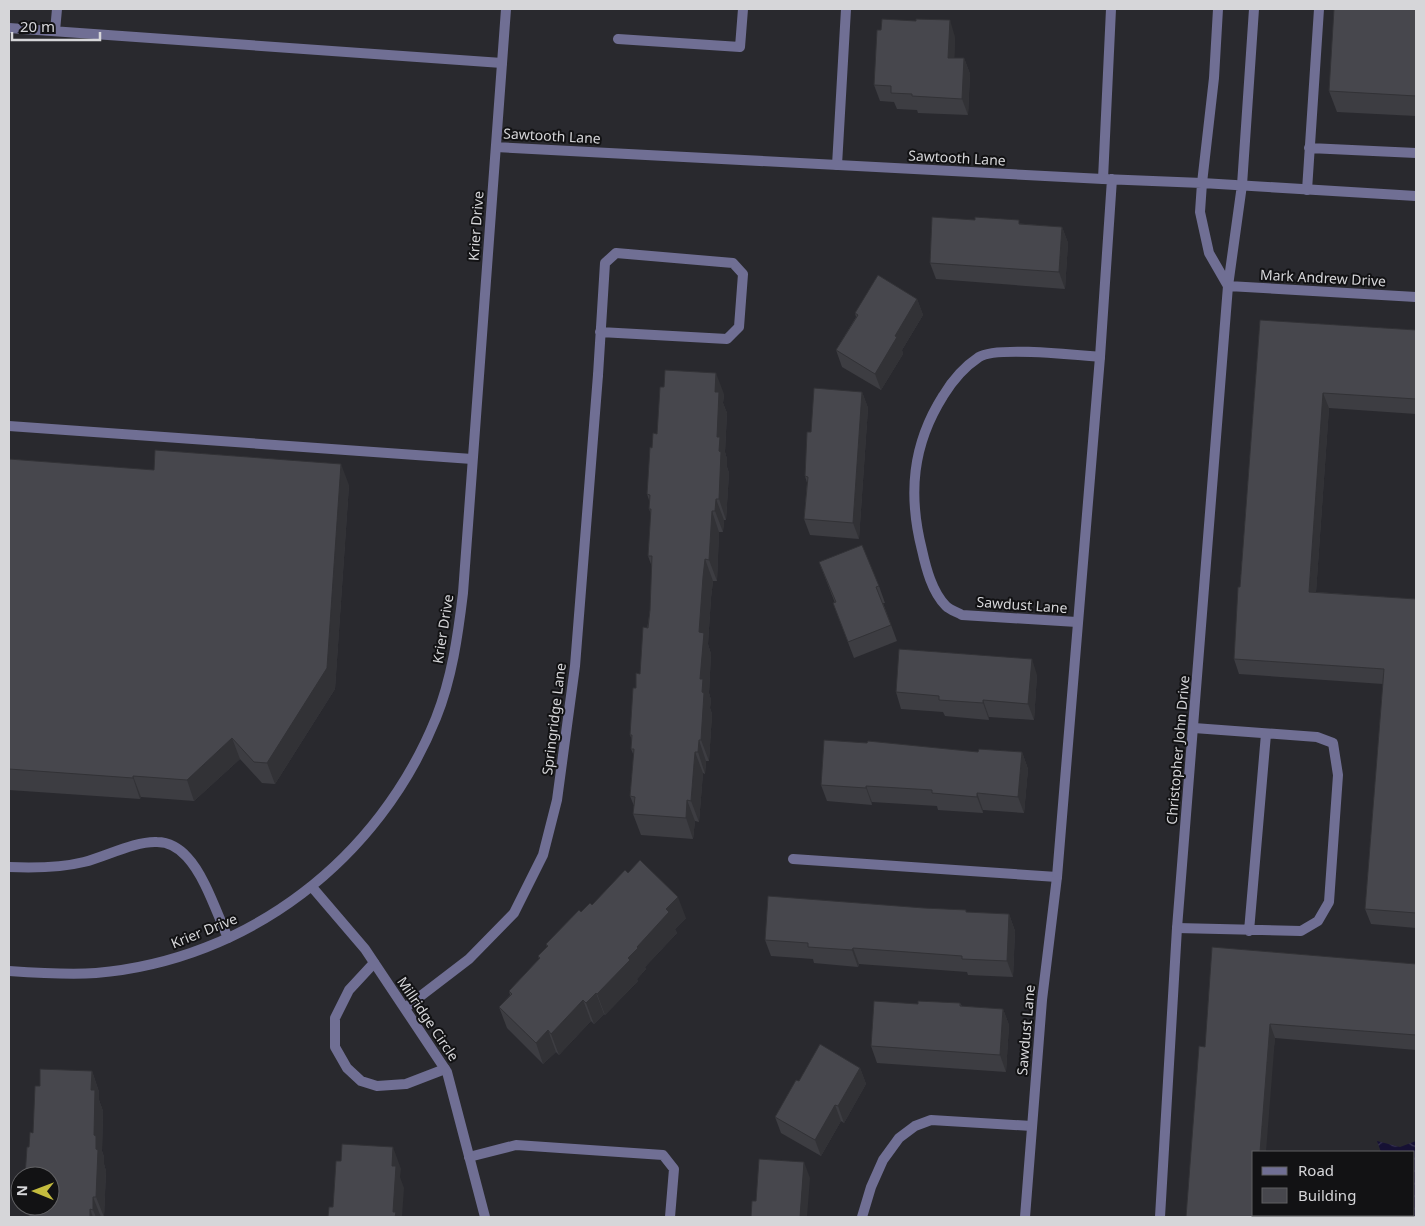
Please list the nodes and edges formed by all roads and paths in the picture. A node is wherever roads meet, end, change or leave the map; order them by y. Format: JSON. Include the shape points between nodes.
{"nodes":[{"id":1,"x":57,"y":9,"type":"edge"},
{"id":2,"x":506,"y":9,"type":"edge"},
{"id":3,"x":743,"y":9,"type":"edge"},
{"id":4,"x":846,"y":9,"type":"edge"},
{"id":5,"x":1111,"y":9,"type":"edge"},
{"id":6,"x":1218,"y":9,"type":"edge"},
{"id":7,"x":1254,"y":9,"type":"edge"},
{"id":8,"x":1319,"y":9,"type":"edge"},
{"id":9,"x":9,"y":28,"type":"edge"},
{"id":10,"x":55,"y":31,"type":"junction"},
{"id":11,"x":618,"y":39,"type":"dead end"},
{"id":12,"x":502,"y":63,"type":"junction"},
{"id":13,"x":496,"y":147,"type":"junction"},
{"id":14,"x":1309,"y":148,"type":"junction"},
{"id":15,"x":1416,"y":153,"type":"edge"},
{"id":16,"x":837,"y":165,"type":"junction"},
{"id":17,"x":1108,"y":179,"type":"junction"},
{"id":18,"x":1202,"y":182,"type":"junction"},
{"id":19,"x":1242,"y":185,"type":"junction"},
{"id":20,"x":1306,"y":190,"type":"junction"},
{"id":21,"x":1416,"y":196,"type":"edge"},
{"id":22,"x":1228,"y":286,"type":"junction"},
{"id":23,"x":1416,"y":297,"type":"edge"},
{"id":24,"x":600,"y":332,"type":"junction"},
{"id":25,"x":1100,"y":357,"type":"junction"},
{"id":26,"x":9,"y":426,"type":"edge"},
{"id":27,"x":472,"y":459,"type":"junction"},
{"id":28,"x":1077,"y":622,"type":"junction"},
{"id":29,"x":1194,"y":728,"type":"junction"},
{"id":30,"x":1266,"y":734,"type":"junction"},
{"id":31,"x":793,"y":859,"type":"dead end"},
{"id":32,"x":9,"y":867,"type":"edge"},
{"id":33,"x":1057,"y":877,"type":"junction"},
{"id":34,"x":312,"y":887,"type":"junction"},
{"id":35,"x":1177,"y":928,"type":"junction"},
{"id":36,"x":1249,"y":931,"type":"junction"},
{"id":37,"x":228,"y":938,"type":"junction"},
{"id":38,"x":374,"y":963,"type":"junction"},
{"id":39,"x":9,"y":971,"type":"edge"},
{"id":40,"x":405,"y":1008,"type":"junction"},
{"id":41,"x":445,"y":1069,"type":"junction"},
{"id":42,"x":1032,"y":1126,"type":"junction"},
{"id":43,"x":469,"y":1157,"type":"junction"},
{"id":44,"x":485,"y":1217,"type":"edge"},
{"id":45,"x":670,"y":1217,"type":"edge"},
{"id":46,"x":862,"y":1217,"type":"edge"},
{"id":47,"x":1025,"y":1217,"type":"edge"},
{"id":48,"x":1160,"y":1217,"type":"edge"}],
"edges":[{"from":1,"to":10,"type":"street"},
{"from":2,"to":12,"type":"street","name":"Krier Drive"},
{"from":3,"to":11,"type":"street","via":[[740,47]]},
{"from":4,"to":16,"type":"street"},
{"from":5,"to":17,"type":"street","name":"Sawdust Lane"},
{"from":6,"to":18,"type":"street"},
{"from":7,"to":19,"type":"street","name":"Christopher John Drive"},
{"from":8,"to":14,"type":"street"},
{"from":9,"to":10,"type":"street"},
{"from":10,"to":12,"type":"street"},
{"from":12,"to":13,"type":"street","name":"Krier Drive"},
{"from":13,"to":16,"type":"street","name":"Sawtooth Lane"},
{"from":13,"to":27,"type":"street","name":"Krier Drive"},
{"from":14,"to":15,"type":"street"},
{"from":14,"to":20,"type":"street"},
{"from":16,"to":17,"type":"street","name":"Sawtooth Lane"},
{"from":17,"to":18,"type":"street","name":"Sawtooth Lane"},
{"from":17,"to":25,"type":"street","name":"Sawdust Lane"},
{"from":18,"to":19,"type":"street","name":"Sawtooth Lane"},
{"from":18,"to":22,"type":"street","via":[[1200,212],[1209,254]]},
{"from":19,"to":20,"type":"street","name":"Sawtooth Lane"},
{"from":19,"to":22,"type":"street","name":"Christopher John Drive"},
{"from":20,"to":21,"type":"street","name":"Sawtooth Lane"},
{"from":22,"to":23,"type":"street","name":"Mark Andrew Drive"},
{"from":22,"to":29,"type":"street","name":"Christopher John Drive"},
{"from":24,"to":24,"type":"street","name":"Springridge Lane","via":[[605,263],[616,253],[733,263],[743,274],[739,327],[727,339]]},
{"from":24,"to":40,"type":"street","name":"Springridge Lane","via":[[575,666],[557,800],[543,855],[514,913],[469,960]]},
{"from":25,"to":28,"type":"street","name":"Sawdust Lane"},
{"from":25,"to":28,"type":"street","name":"Sawdust Lane","via":[[999,351],[980,356],[954,379],[937,405],[916,459],[916,527],[934,589],[946,606],[962,615]]},
{"from":26,"to":27,"type":"street"},
{"from":27,"to":34,"type":"street","name":"Krier Drive","via":[[460,616],[452,667],[436,718],[414,764],[390,802],[353,848]]},
{"from":28,"to":33,"type":"street","name":"Sawdust Lane"},
{"from":29,"to":30,"type":"street"},
{"from":29,"to":35,"type":"street","name":"Christopher John Drive"},
{"from":30,"to":36,"type":"street"},
{"from":30,"to":36,"type":"street","via":[[1317,737],[1333,743],[1338,775],[1329,902],[1318,921],[1301,931]]},
{"from":31,"to":33,"type":"street"},
{"from":32,"to":37,"type":"street","via":[[74,864],[148,842],[169,844],[194,865]]},
{"from":33,"to":42,"type":"street","name":"Sawdust Lane","via":[[1042,1000]]},
{"from":34,"to":37,"type":"street","name":"Krier Drive","via":[[279,910]]},
{"from":34,"to":38,"type":"street","name":"Millridge Circle"},
{"from":35,"to":36,"type":"street"},
{"from":35,"to":48,"type":"street","name":"Christopher John Drive"},
{"from":37,"to":39,"type":"street","name":"Krier Drive","via":[[171,959],[123,969],[81,973]]},
{"from":38,"to":40,"type":"street","name":"Millridge Circle"},
{"from":38,"to":41,"type":"street","via":[[349,990],[335,1018],[335,1047],[347,1068],[361,1081],[377,1086],[406,1084]]},
{"from":40,"to":41,"type":"street","name":"Millridge Circle"},
{"from":41,"to":43,"type":"street","name":"Millridge Circle"},
{"from":42,"to":46,"type":"street","via":[[931,1120],[915,1126],[899,1138],[883,1160]]},
{"from":42,"to":47,"type":"street","name":"Sawdust Lane"},
{"from":43,"to":44,"type":"street","name":"Millridge Circle"},
{"from":43,"to":45,"type":"street","via":[[516,1145],[663,1155],[674,1169]]}]}
